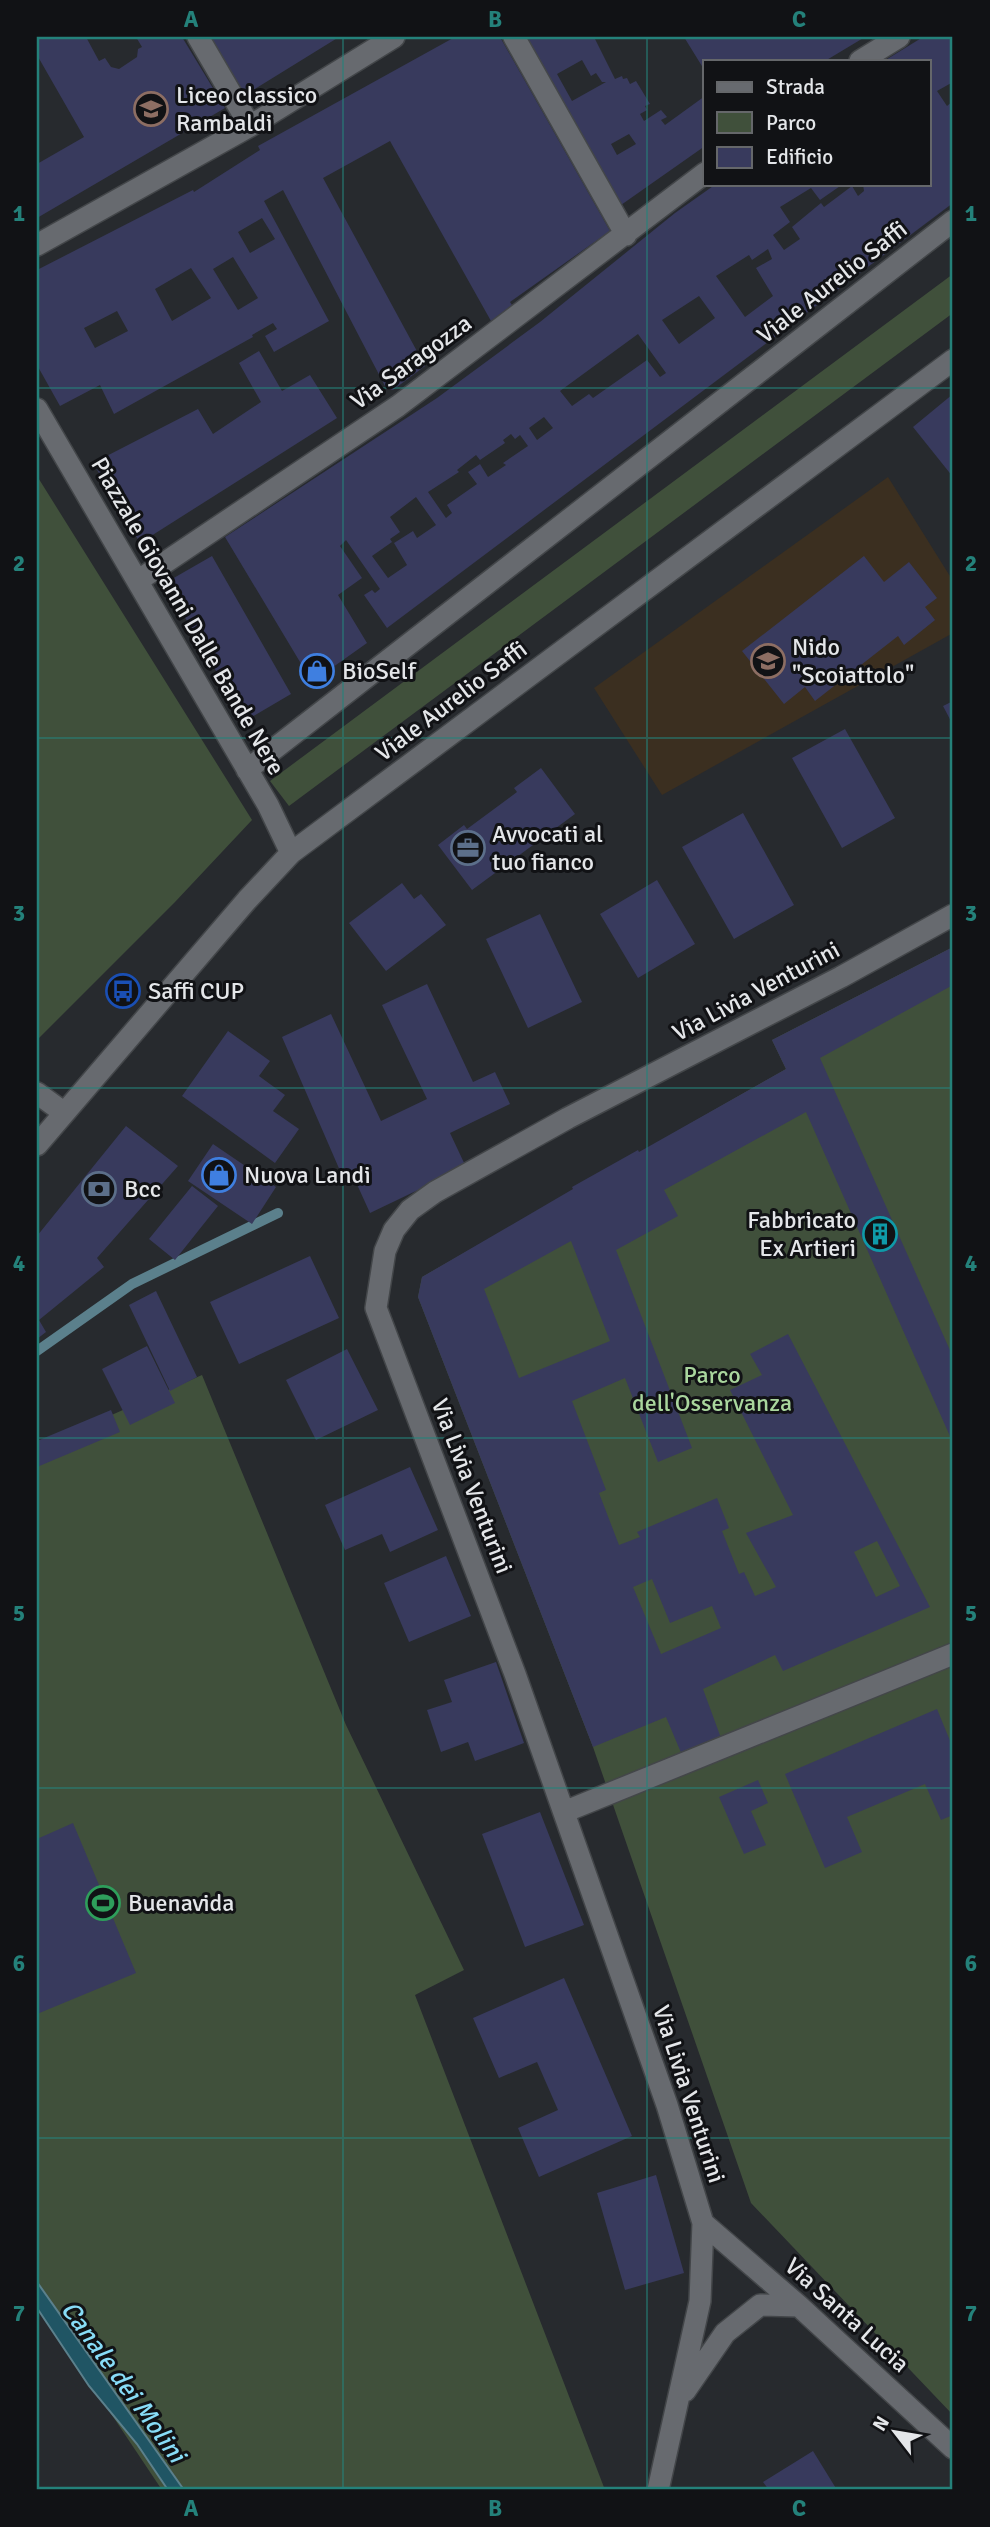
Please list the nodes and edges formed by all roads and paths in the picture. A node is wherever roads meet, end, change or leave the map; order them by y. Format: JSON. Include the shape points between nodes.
{"nodes":[{"id":1,"x":198,"y":37,"type":"edge"},
{"id":2,"x":394,"y":37,"type":"edge"},
{"id":3,"x":514,"y":37,"type":"edge"},
{"id":4,"x":899,"y":37,"type":"edge"},
{"id":5,"x":862,"y":60,"type":"edge"},
{"id":6,"x":250,"y":126,"type":"junction"},
{"id":7,"x":703,"y":175,"type":"edge"},
{"id":8,"x":953,"y":221,"type":"edge"},
{"id":9,"x":626,"y":235,"type":"junction"},
{"id":10,"x":37,"y":245,"type":"edge"},
{"id":11,"x":953,"y":360,"type":"edge"},
{"id":12,"x":37,"y":409,"type":"edge"},
{"id":13,"x":139,"y":580,"type":"junction"},
{"id":14,"x":247,"y":771,"type":"junction"},
{"id":15,"x":291,"y":853,"type":"junction"},
{"id":16,"x":953,"y":915,"type":"edge"},
{"id":17,"x":37,"y":1093,"type":"edge"},
{"id":18,"x":63,"y":1112,"type":"junction"},
{"id":19,"x":37,"y":1145,"type":"edge"},
{"id":20,"x":953,"y":1654,"type":"edge"},
{"id":21,"x":564,"y":1812,"type":"junction"},
{"id":22,"x":703,"y":2223,"type":"junction"},
{"id":23,"x":799,"y":2306,"type":"junction"},
{"id":24,"x":678,"y":2401,"type":"junction"},
{"id":25,"x":953,"y":2448,"type":"edge"},
{"id":26,"x":657,"y":2490,"type":"edge"}],
"edges":[{"from":1,"to":6,"type":"street"},
{"from":2,"to":6,"type":"street"},
{"from":3,"to":9,"type":"street"},
{"from":4,"to":5,"type":"street"},
{"from":6,"to":10,"type":"street"},
{"from":7,"to":9,"type":"street","name":"Via Saragozza"},
{"from":8,"to":14,"type":"street","name":"Viale Aurelio Saffi"},
{"from":9,"to":13,"type":"street","name":"Via Saragozza","via":[[398,407]]},
{"from":11,"to":15,"type":"street","name":"Viale Aurelio Saffi"},
{"from":12,"to":13,"type":"street","name":"Piazzale Giovanni Dalle Bande Nere"},
{"from":13,"to":14,"type":"street","name":"Piazzale Giovanni Dalle Bande Nere"},
{"from":14,"to":15,"type":"street","name":"Piazzale Giovanni Dalle Bande Nere"},
{"from":15,"to":18,"type":"street","name":"Viale Aurelio Saffi"},
{"from":16,"to":21,"type":"street","name":"Via Livia Venturini","via":[[434,1187],[394,1230],[385,1251],[376,1308]]},
{"from":17,"to":18,"type":"street"},
{"from":18,"to":19,"type":"street","name":"Viale Aurelio Saffi"},
{"from":20,"to":21,"type":"street"},
{"from":21,"to":22,"type":"street","name":"Via Livia Venturini"},
{"from":22,"to":23,"type":"street","name":"Via Santa Lucia"},
{"from":22,"to":24,"type":"street","name":"Via Livia Venturini","via":[[700,2301]]},
{"from":23,"to":24,"type":"street","name":"Via Livia Venturini","via":[[760,2305],[725,2333]]},
{"from":23,"to":25,"type":"street","name":"Via Santa Lucia"},
{"from":24,"to":26,"type":"street","name":"Via Livia Venturini"}]}
